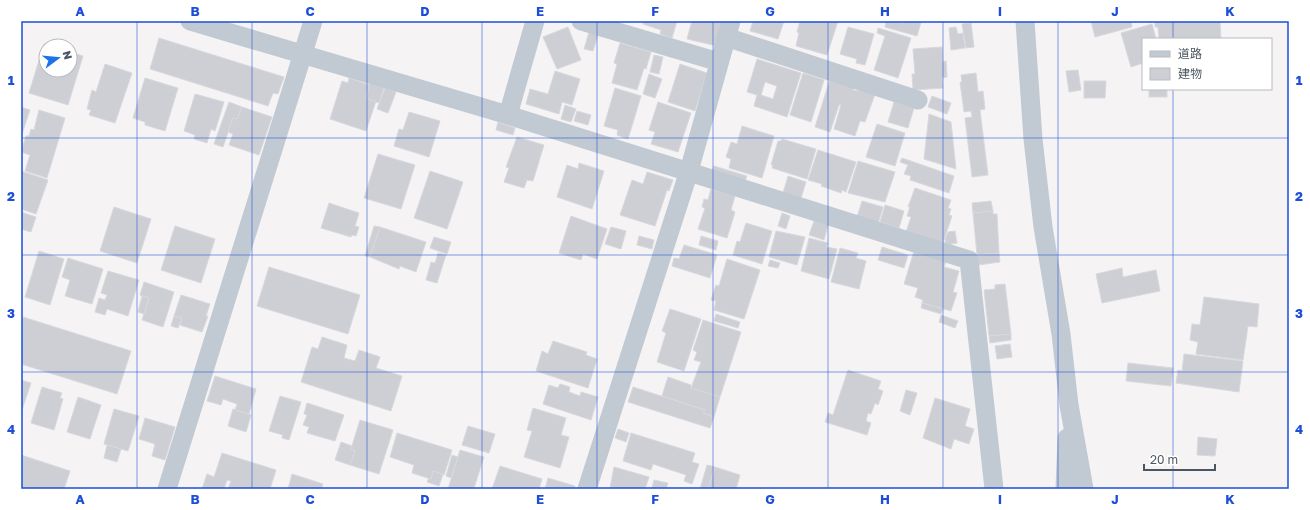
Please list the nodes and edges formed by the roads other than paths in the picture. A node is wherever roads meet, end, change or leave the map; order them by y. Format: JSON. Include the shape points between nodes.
{"nodes":[{"id":1,"x":190,"y":21,"type":"edge"},
{"id":2,"x":313,"y":21,"type":"edge"},
{"id":3,"x":535,"y":21,"type":"edge"},
{"id":4,"x":581,"y":21,"type":"edge"},
{"id":5,"x":1025,"y":21,"type":"edge"},
{"id":6,"x":728,"y":29,"type":"edge"},
{"id":7,"x":302,"y":55,"type":"junction"},
{"id":8,"x":719,"y":62,"type":"junction"},
{"id":9,"x":918,"y":100,"type":"dead end"},
{"id":10,"x":508,"y":115,"type":"junction"},
{"id":11,"x":689,"y":171,"type":"junction"},
{"id":12,"x":1069,"y":404,"type":"junction"},
{"id":13,"x":167,"y":489,"type":"edge"},
{"id":14,"x":587,"y":489,"type":"edge"},
{"id":15,"x":994,"y":489,"type":"edge"},
{"id":16,"x":1065,"y":489,"type":"edge"},
{"id":17,"x":1084,"y":489,"type":"edge"}],
"edges":[{"from":1,"to":7,"type":"street"},
{"from":2,"to":7,"type":"street"},
{"from":3,"to":10,"type":"street"},
{"from":4,"to":8,"type":"street"},
{"from":5,"to":12,"type":"street","via":[[1033,139],[1043,227],[1062,334]]},
{"from":6,"to":8,"type":"street"},
{"from":6,"to":9,"type":"street"},
{"from":7,"to":10,"type":"street"},
{"from":7,"to":13,"type":"street"},
{"from":8,"to":11,"type":"street"},
{"from":10,"to":11,"type":"street"},
{"from":11,"to":14,"type":"street"},
{"from":11,"to":15,"type":"street","via":[[969,260]]},
{"from":12,"to":16,"type":"street"},
{"from":12,"to":17,"type":"street"}]}
